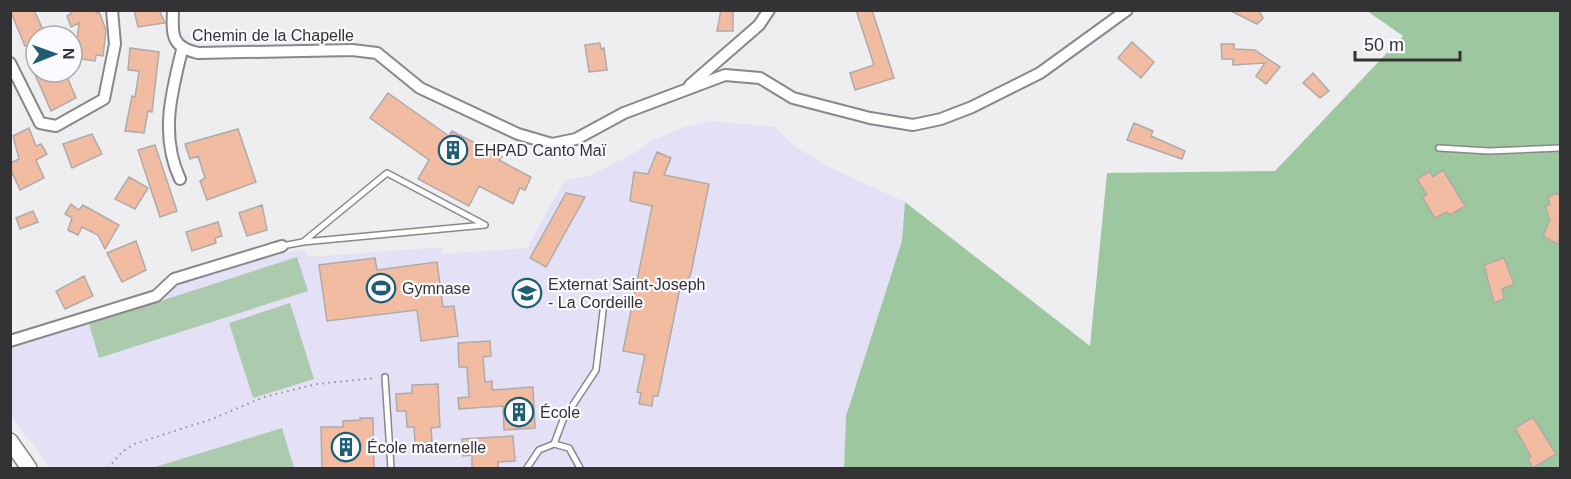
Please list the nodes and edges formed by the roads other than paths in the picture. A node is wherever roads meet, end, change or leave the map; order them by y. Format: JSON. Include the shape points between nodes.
{"nodes":[{"id":1,"x":112,"y":10,"type":"edge"},
{"id":2,"x":173,"y":10,"type":"edge"},
{"id":3,"x":770,"y":10,"type":"edge"},
{"id":4,"x":1127,"y":10,"type":"edge"},
{"id":5,"x":182,"y":50,"type":"junction"},
{"id":6,"x":10,"y":63,"type":"edge"},
{"id":7,"x":682,"y":91,"type":"junction"},
{"id":8,"x":1439,"y":148,"type":"dead end"},
{"id":9,"x":1560,"y":148,"type":"edge"},
{"id":10,"x":180,"y":178,"type":"dead end"},
{"id":11,"x":303,"y":242,"type":"junction"},
{"id":12,"x":282,"y":246,"type":"joint"},
{"id":13,"x":604,"y":303,"type":"dead end"},
{"id":14,"x":10,"y":341,"type":"edge"},
{"id":15,"x":385,"y":377,"type":"road end"},
{"id":16,"x":554,"y":444,"type":"junction"},
{"id":17,"x":14,"y":445,"type":"edge"},
{"id":18,"x":29,"y":468,"type":"edge"},
{"id":19,"x":38,"y":468,"type":"edge"},
{"id":20,"x":391,"y":468,"type":"edge"},
{"id":21,"x":527,"y":468,"type":"edge"},
{"id":22,"x":580,"y":468,"type":"edge"}],
"edges":[{"from":1,"to":6,"type":"street","via":[[115,44],[104,99],[97,105],[56,126],[40,123]]},
{"from":2,"to":5,"type":"street","name":"Chemin de la Chapelle","via":[[175,41]]},
{"from":3,"to":7,"type":"street"},
{"from":4,"to":7,"type":"street","name":"Chemin de la Chapelle","via":[[1040,73],[972,107],[913,125],[794,98],[760,78],[725,75]]},
{"from":5,"to":7,"type":"street","name":"Chemin de la Chapelle","via":[[377,53],[420,88],[518,134],[552,144],[576,139],[624,113]]},
{"from":5,"to":10,"type":"street","via":[[172,88],[169,124],[171,158]]},
{"from":8,"to":9,"type":"lane"},
{"from":11,"to":11,"type":"lane","via":[[387,173],[485,225],[383,234]]},
{"from":11,"to":12,"type":"lane"},
{"from":12,"to":14,"type":"street","via":[[174,279],[156,296]]},
{"from":13,"to":16,"type":"lane","via":[[596,370],[563,420]]},
{"from":15,"to":20,"type":"lane"},
{"from":16,"to":21,"type":"lane","via":[[539,450]]},
{"from":16,"to":22,"type":"lane","via":[[569,448]]},
{"from":17,"to":18,"type":"main road"},
{"from":17,"to":19,"type":"main road"}]}
